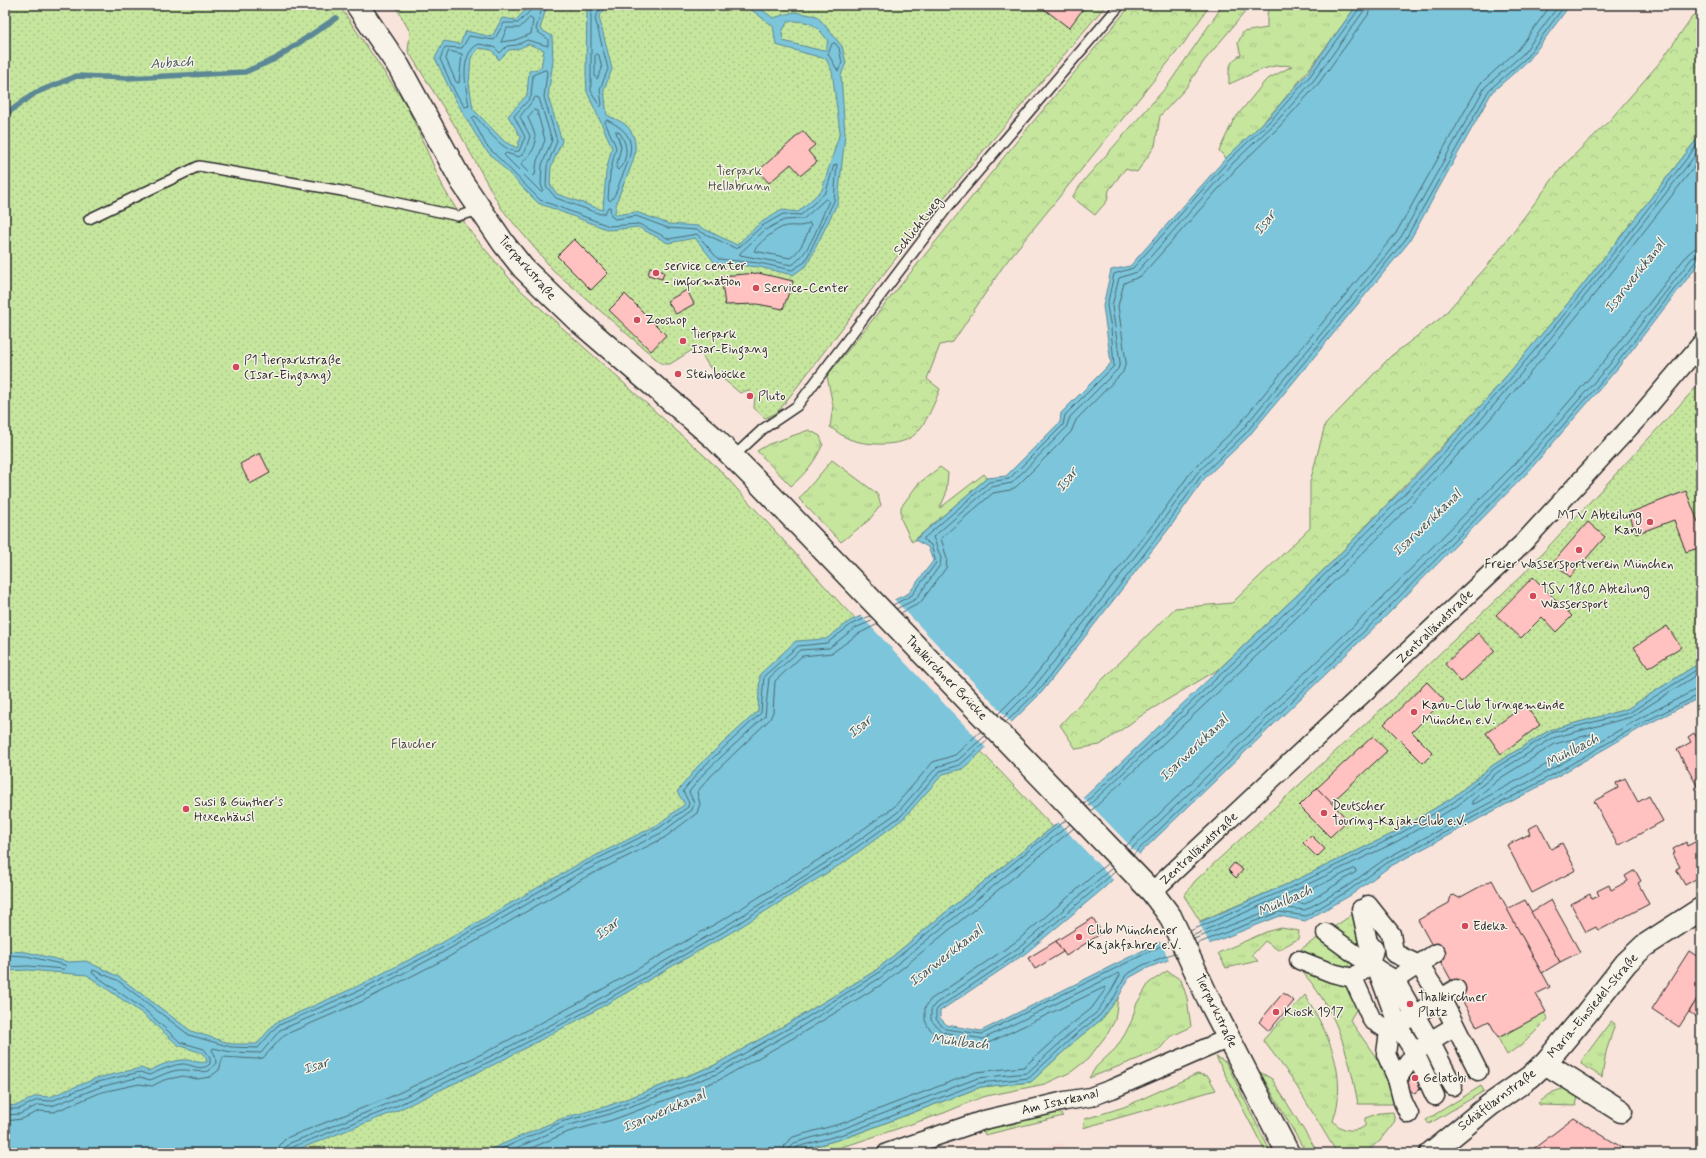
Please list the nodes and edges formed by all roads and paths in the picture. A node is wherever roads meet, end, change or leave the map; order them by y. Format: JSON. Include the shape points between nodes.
{"nodes":[{"id":1,"x":358,"y":5,"type":"edge"},
{"id":2,"x":1120,"y":5,"type":"edge"},
{"id":3,"x":481,"y":210,"type":"junction"},
{"id":4,"x":89,"y":219,"type":"dead end"},
{"id":5,"x":1701,"y":344,"type":"edge"},
{"id":6,"x":733,"y":457,"type":"junction"},
{"id":7,"x":757,"y":480,"type":"joint"},
{"id":8,"x":1135,"y":876,"type":"joint"},
{"id":9,"x":1152,"y":892,"type":"junction"},
{"id":10,"x":1701,"y":909,"type":"edge"},
{"id":11,"x":1326,"y":933,"type":"dead end"},
{"id":12,"x":1436,"y":953,"type":"dead end"},
{"id":13,"x":1394,"y":954,"type":"junction"},
{"id":14,"x":1299,"y":960,"type":"dead end"},
{"id":15,"x":1374,"y":961,"type":"junction"},
{"id":16,"x":1419,"y":965,"type":"junction"},
{"id":17,"x":1353,"y":978,"type":"junction"},
{"id":18,"x":1395,"y":980,"type":"junction"},
{"id":19,"x":1449,"y":994,"type":"junction"},
{"id":20,"x":1415,"y":1015,"type":"junction"},
{"id":21,"x":1455,"y":1026,"type":"junction"},
{"id":22,"x":1393,"y":1028,"type":"junction"},
{"id":23,"x":1229,"y":1038,"type":"junction"},
{"id":24,"x":1430,"y":1041,"type":"junction"},
{"id":25,"x":1415,"y":1053,"type":"junction"},
{"id":26,"x":1545,"y":1063,"type":"junction"},
{"id":27,"x":1478,"y":1071,"type":"dead end"},
{"id":28,"x":1396,"y":1079,"type":"junction"},
{"id":29,"x":1453,"y":1086,"type":"dead end"},
{"id":30,"x":1435,"y":1096,"type":"dead end"},
{"id":31,"x":1403,"y":1110,"type":"dead end"},
{"id":32,"x":1621,"y":1111,"type":"dead end"},
{"id":33,"x":887,"y":1153,"type":"edge"},
{"id":34,"x":1288,"y":1153,"type":"edge"},
{"id":35,"x":1431,"y":1153,"type":"edge"}],
"edges":[{"from":1,"to":3,"type":"street","name":"Tierparkstraße","via":[[399,67],[462,182]]},
{"from":2,"to":6,"type":"lane","name":"Schlichtweg","via":[[947,208],[797,406],[763,428]]},
{"from":3,"to":4,"type":"lane","via":[[458,216],[342,191],[199,166]]},
{"from":3,"to":6,"type":"street","name":"Tierparkstraße","via":[[509,250],[548,294]]},
{"from":5,"to":9,"type":"street","name":"Zentralländstraße","via":[[1615,444],[1523,543]]},
{"from":6,"to":7,"type":"street","name":"Tierparkstraße"},
{"from":7,"to":8,"type":"street","name":"Thalkirchner Brücke"},
{"from":8,"to":9,"type":"street","name":"Tierparkstraße"},
{"from":9,"to":23,"type":"street","name":"Tierparkstraße","via":[[1170,916]]},
{"from":10,"to":26,"type":"street","name":"Maria-Einsiedel-Straße","via":[[1644,946],[1626,963]]},
{"from":11,"to":15,"type":"street"},
{"from":12,"to":16,"type":"street"},
{"from":13,"to":15,"type":"street"},
{"from":13,"to":15,"type":"street","via":[[1391,934],[1364,907],[1368,942]]},
{"from":13,"to":16,"type":"street"},
{"from":14,"to":17,"type":"street"},
{"from":15,"to":17,"type":"street"},
{"from":15,"to":18,"type":"street"},
{"from":15,"to":22,"type":"street"},
{"from":16,"to":18,"type":"street"},
{"from":16,"to":19,"type":"street"},
{"from":17,"to":22,"type":"street","via":[[1372,1020]]},
{"from":18,"to":20,"type":"street"},
{"from":19,"to":20,"type":"street"},
{"from":19,"to":21,"type":"street"},
{"from":20,"to":22,"type":"street"},
{"from":20,"to":24,"type":"street"},
{"from":21,"to":24,"type":"street"},
{"from":21,"to":27,"type":"street"},
{"from":22,"to":25,"type":"street"},
{"from":22,"to":28,"type":"street","via":[[1386,1054]]},
{"from":23,"to":33,"type":"street","name":"Am Isarkanal","via":[[1090,1097],[984,1120]]},
{"from":23,"to":34,"type":"street","name":"Tierparkstraße"},
{"from":24,"to":25,"type":"street"},
{"from":24,"to":29,"type":"street"},
{"from":25,"to":28,"type":"street"},
{"from":25,"to":30,"type":"street"},
{"from":26,"to":32,"type":"street"},
{"from":26,"to":35,"type":"street","name":"Schäftlarnstraße"},
{"from":28,"to":31,"type":"street"}]}
